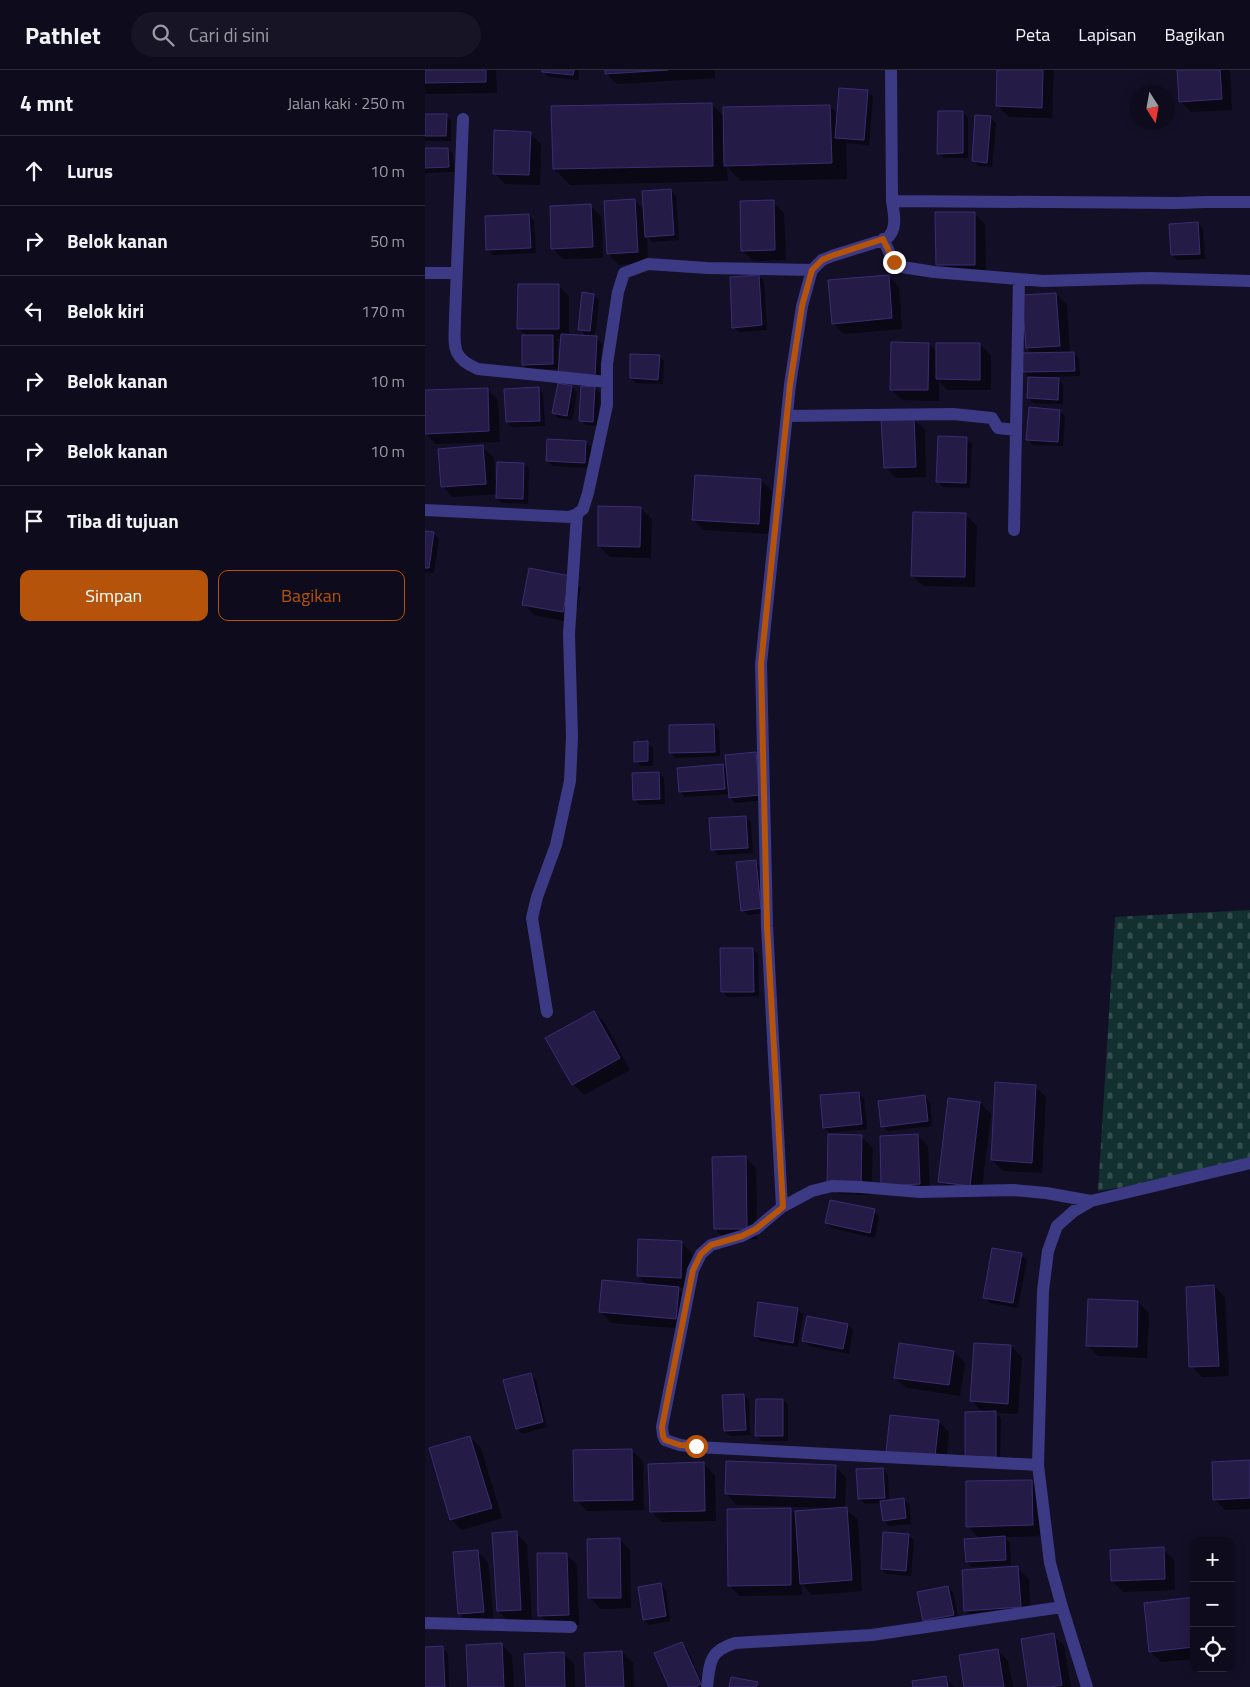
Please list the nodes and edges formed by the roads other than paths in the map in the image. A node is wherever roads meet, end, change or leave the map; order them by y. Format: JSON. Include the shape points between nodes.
{"nodes":[{"id":1,"x":891,"y":70,"type":"edge"},
{"id":2,"x":463,"y":119,"type":"dead end"},
{"id":3,"x":893,"y":201,"type":"junction"},
{"id":4,"x":1250,"y":202,"type":"edge"},
{"id":5,"x":883,"y":239,"type":"junction"},
{"id":6,"x":812,"y":270,"type":"junction"},
{"id":7,"x":425,"y":273,"type":"edge"},
{"id":8,"x":456,"y":273,"type":"junction"},
{"id":9,"x":1019,"y":279,"type":"junction"},
{"id":10,"x":1250,"y":281,"type":"edge"},
{"id":11,"x":607,"y":382,"type":"junction"},
{"id":12,"x":787,"y":416,"type":"junction"},
{"id":13,"x":1016,"y":430,"type":"junction"},
{"id":14,"x":425,"y":510,"type":"edge"},
{"id":15,"x":577,"y":514,"type":"junction"},
{"id":16,"x":1014,"y":530,"type":"dead end"},
{"id":17,"x":547,"y":1012,"type":"dead end"},
{"id":18,"x":1250,"y":1163,"type":"edge"},
{"id":19,"x":1091,"y":1201,"type":"junction"},
{"id":20,"x":783,"y":1207,"type":"junction"},
{"id":21,"x":1039,"y":1465,"type":"junction"},
{"id":22,"x":1062,"y":1607,"type":"junction"},
{"id":23,"x":425,"y":1623,"type":"edge"},
{"id":24,"x":571,"y":1627,"type":"dead end"},
{"id":25,"x":707,"y":1687,"type":"edge"},
{"id":26,"x":1087,"y":1687,"type":"edge"}],
"edges":[{"from":1,"to":3,"type":"street"},
{"from":2,"to":8,"type":"street"},
{"from":3,"to":4,"type":"street"},
{"from":3,"to":5,"type":"street","via":[[895,223],[891,234]]},
{"from":5,"to":6,"type":"street","via":[[831,256]]},
{"from":5,"to":9,"type":"street","via":[[894,262],[901,267]]},
{"from":6,"to":11,"type":"street","via":[[648,264],[624,273],[607,364]]},
{"from":6,"to":12,"type":"street","via":[[802,306]]},
{"from":7,"to":8,"type":"street"},
{"from":8,"to":11,"type":"street","via":[[455,349],[461,360],[478,369]]},
{"from":9,"to":10,"type":"street"},
{"from":9,"to":13,"type":"street"},
{"from":11,"to":15,"type":"street","via":[[607,405],[588,494],[583,510]]},
{"from":12,"to":13,"type":"street","via":[[953,414],[992,418],[998,428]]},
{"from":12,"to":20,"type":"street","via":[[761,664],[767,926]]},
{"from":13,"to":16,"type":"street"},
{"from":14,"to":15,"type":"street"},
{"from":15,"to":17,"type":"street","via":[[569,634],[571,781],[556,845],[532,918]]},
{"from":18,"to":19,"type":"street"},
{"from":19,"to":20,"type":"street","via":[[1014,1190],[920,1192],[833,1186],[812,1191]]},
{"from":19,"to":21,"type":"street","via":[[1057,1226],[1048,1251],[1043,1291]]},
{"from":20,"to":21,"type":"street","via":[[756,1229],[711,1245],[701,1254],[693,1270],[662,1427],[665,1440],[680,1445]]},
{"from":21,"to":22,"type":"street","via":[[1050,1563]]},
{"from":22,"to":25,"type":"street","via":[[872,1636],[735,1643],[721,1647],[715,1654]]},
{"from":22,"to":26,"type":"street"},
{"from":23,"to":24,"type":"street"}]}
